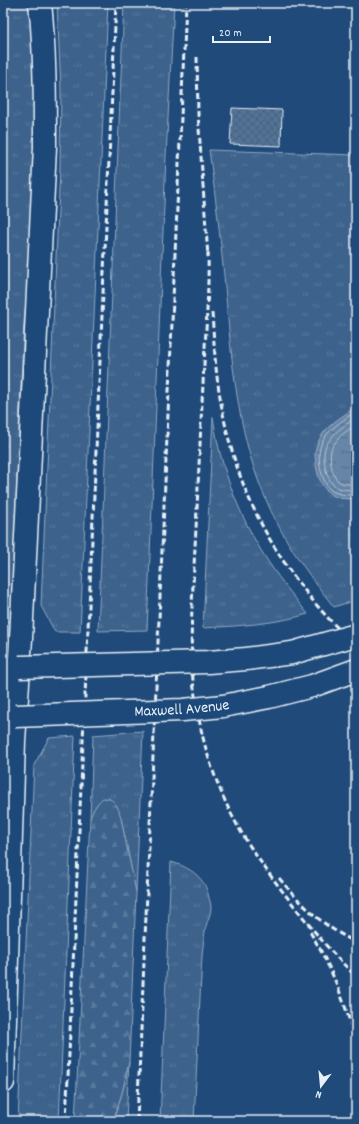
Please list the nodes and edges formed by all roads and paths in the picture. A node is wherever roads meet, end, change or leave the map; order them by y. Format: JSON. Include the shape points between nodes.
{"nodes":[{"id":1,"x":40,"y":3,"type":"edge"},
{"id":2,"x":356,"y":635,"type":"edge"},
{"id":3,"x":11,"y":667,"type":"edge"},
{"id":4,"x":356,"y":670,"type":"edge"},
{"id":5,"x":9,"y":716,"type":"edge"},
{"id":6,"x":3,"y":1082,"type":"edge"}],
"edges":[{"from":1,"to":3,"type":"main road","via":[[44,47],[45,147],[22,635]]},
{"from":2,"to":3,"type":"main road","bridge":true,"via":[[292,653],[262,658]]},
{"from":3,"to":5,"type":"main road"},
{"from":4,"to":5,"type":"main road","name":"Maxwell Avenue","bridge":true,"via":[[305,688],[223,706],[183,710]]},
{"from":5,"to":6,"type":"main road","via":[[13,749]]}]}
